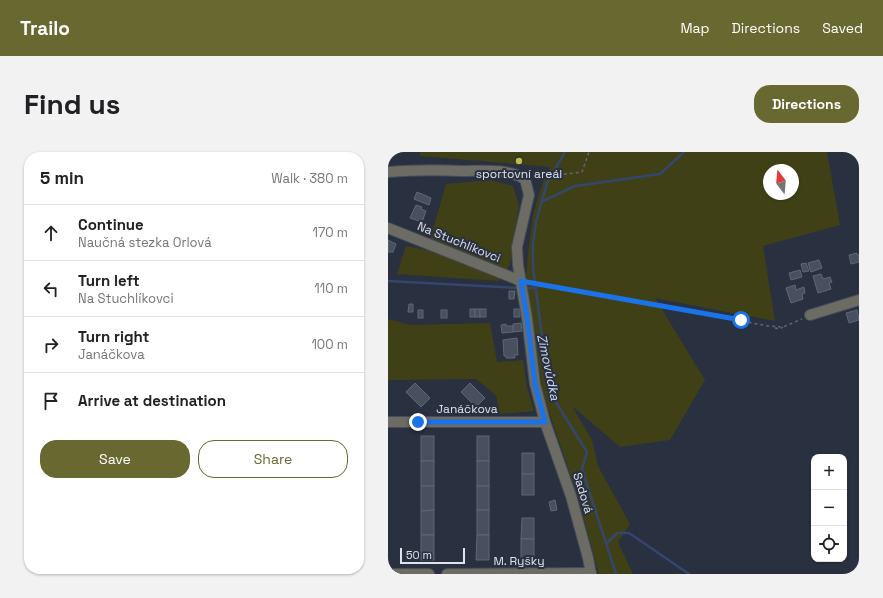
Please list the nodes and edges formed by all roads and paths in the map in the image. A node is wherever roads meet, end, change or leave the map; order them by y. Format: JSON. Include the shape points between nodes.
{"nodes":[{"id":1,"x":589,"y":152,"type":"edge"},
{"id":2,"x":388,"y":172,"type":"edge"},
{"id":3,"x":525,"y":179,"type":"junction"},
{"id":4,"x":388,"y":228,"type":"edge"},
{"id":5,"x":523,"y":281,"type":"junction"},
{"id":6,"x":859,"y":300,"type":"edge"},
{"id":7,"x":807,"y":316,"type":"joint"},
{"id":8,"x":388,"y":422,"type":"edge"},
{"id":9,"x":545,"y":422,"type":"junction"},
{"id":10,"x":388,"y":574,"type":"edge"},
{"id":11,"x":429,"y":574,"type":"edge"},
{"id":12,"x":447,"y":574,"type":"edge"},
{"id":13,"x":591,"y":574,"type":"edge"}],
"edges":[{"from":1,"to":3,"type":"path","via":[[582,172]]},
{"from":2,"to":3,"type":"street","via":[[496,171],[519,175]]},
{"from":3,"to":5,"type":"street","name":"Na Stuchlíkovci","via":[[529,195],[517,247],[518,265]]},
{"from":4,"to":5,"type":"street","name":"Na Stuchlíkovci"},
{"from":5,"to":7,"type":"path","via":[[692,310],[780,329]]},
{"from":5,"to":9,"type":"street","name":"Na Stuchlíkovci","via":[[535,384]]},
{"from":6,"to":7,"type":"street"},
{"from":8,"to":9,"type":"street","name":"Janáčkova"},
{"from":9,"to":13,"type":"street","name":"Sadová","via":[[571,496]]},
{"from":10,"to":11,"type":"street"},
{"from":12,"to":13,"type":"street","name":"M. Ryšky"}]}
